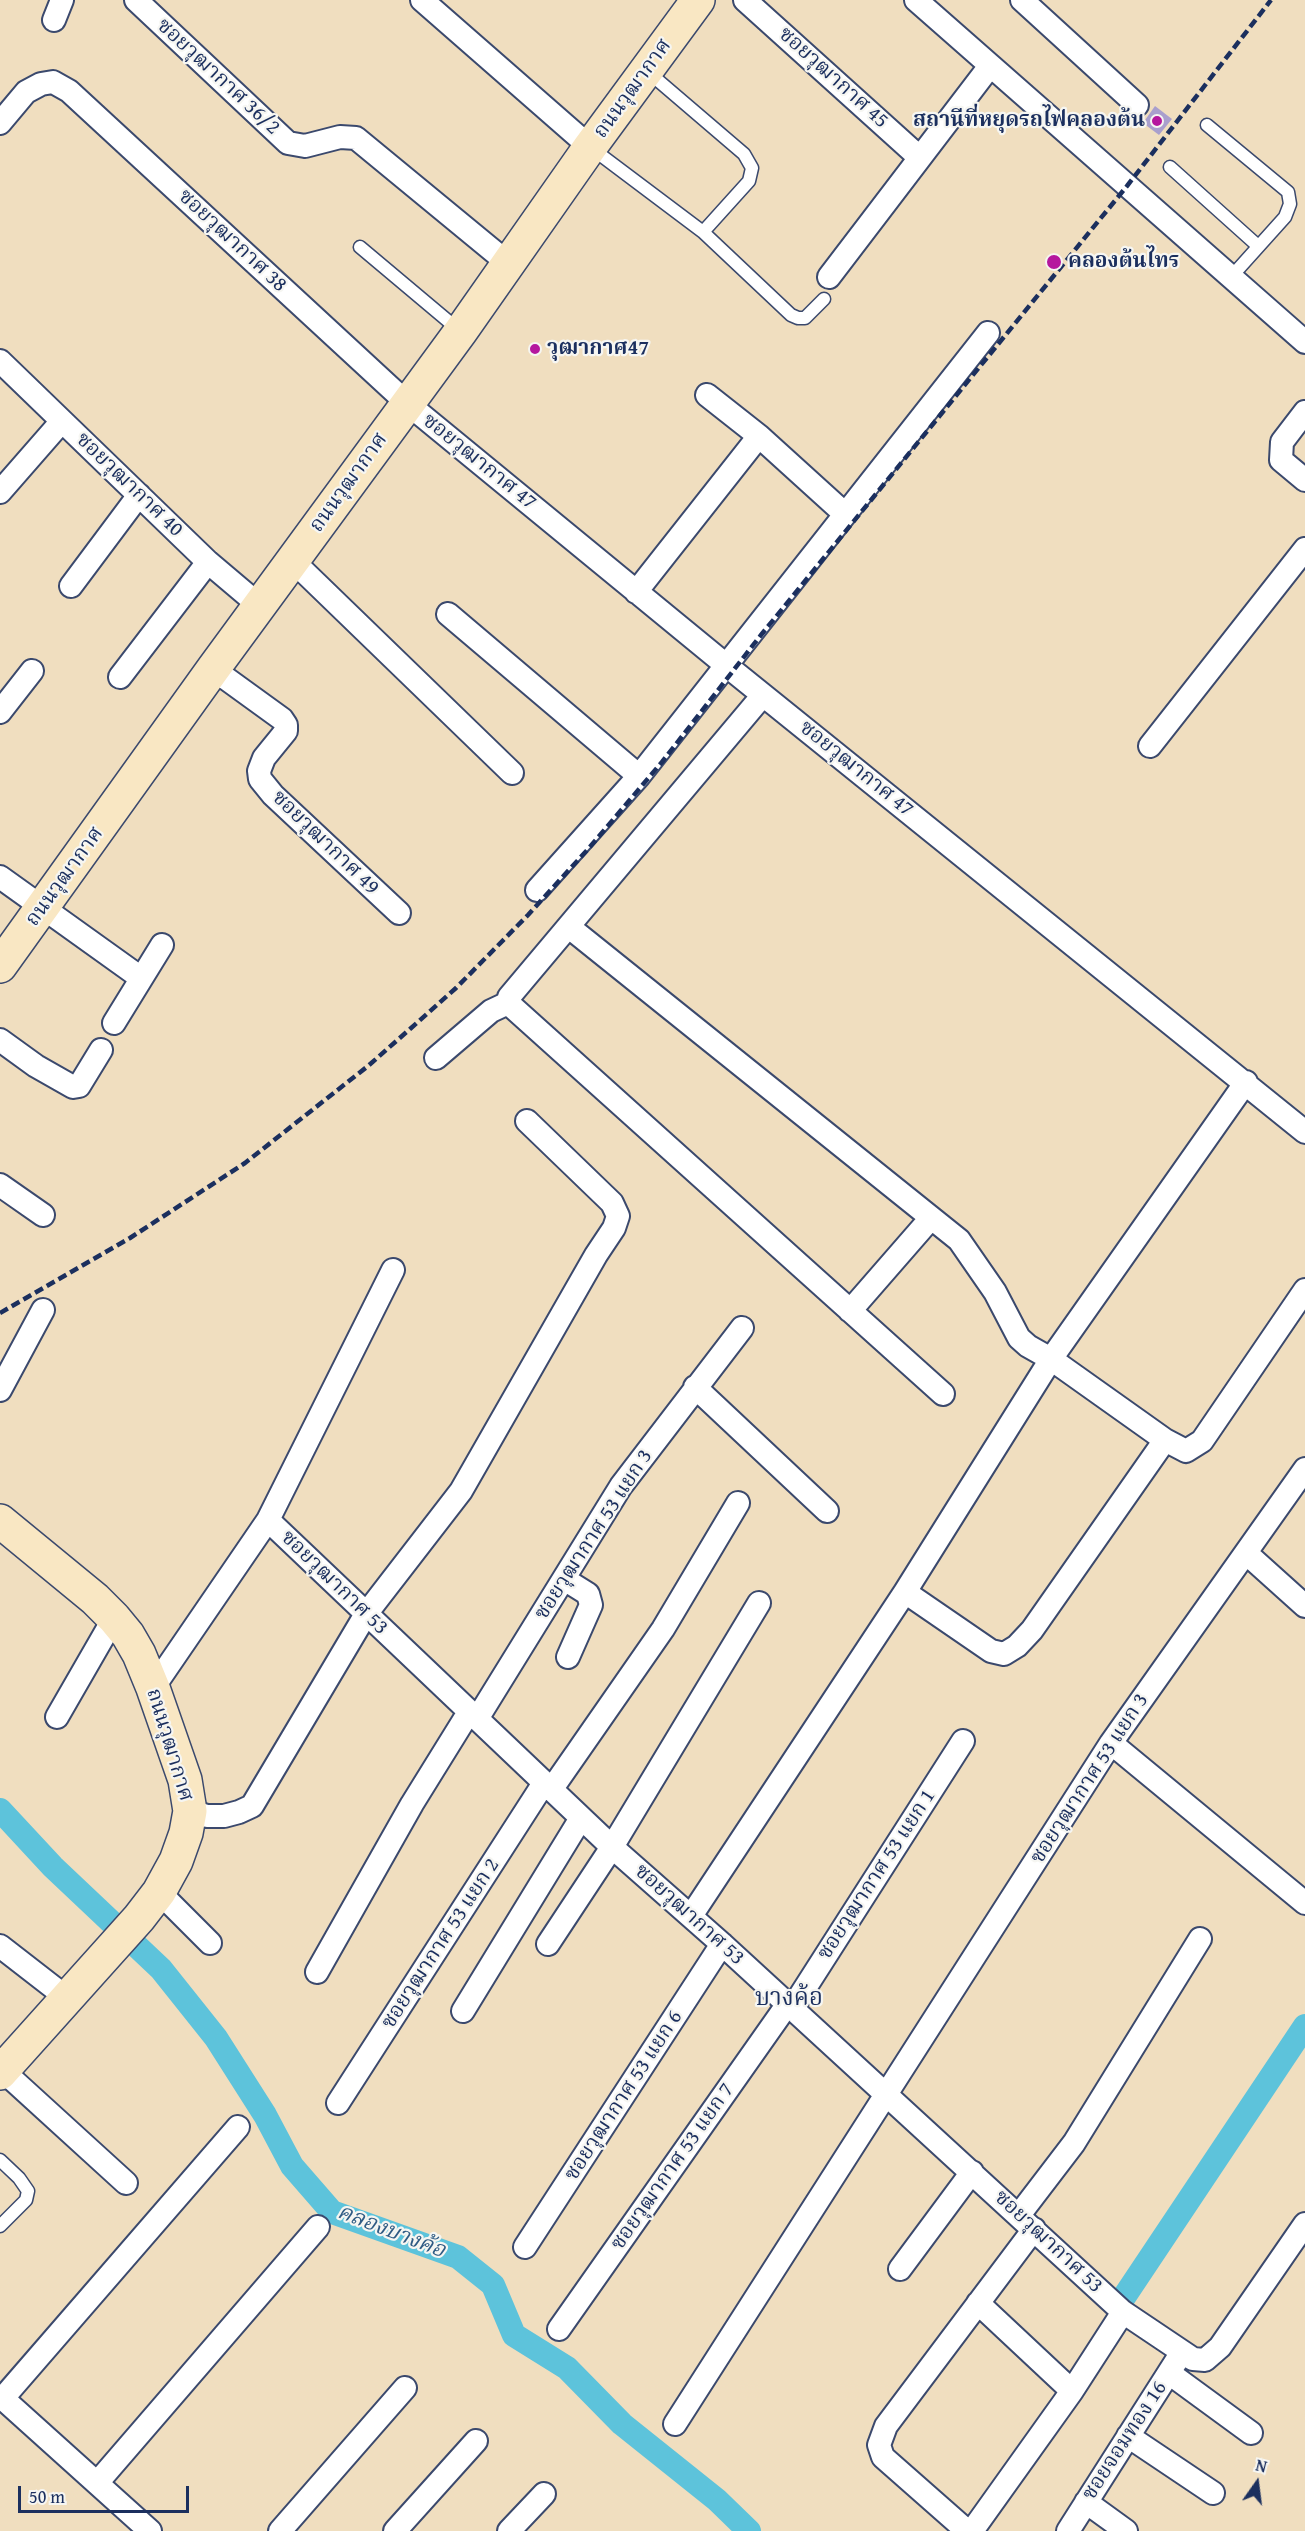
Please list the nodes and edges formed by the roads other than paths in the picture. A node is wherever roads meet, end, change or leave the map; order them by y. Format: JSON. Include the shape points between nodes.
{"nodes":[{"id":1,"x":136,"y":0,"type":"edge"},
{"id":2,"x":422,"y":0,"type":"edge"},
{"id":3,"x":745,"y":0,"type":"edge"},
{"id":4,"x":916,"y":0,"type":"edge"},
{"id":5,"x":1022,"y":0,"type":"edge"},
{"id":6,"x":694,"y":1,"type":"edge"},
{"id":7,"x":990,"y":66,"type":"junction"},
{"id":8,"x":646,"y":71,"type":"junction"},
{"id":9,"x":1137,"y":105,"type":"dead end"},
{"id":10,"x":0,"y":123,"type":"edge"},
{"id":11,"x":1207,"y":124,"type":"dead end"},
{"id":12,"x":590,"y":147,"type":"junction"},
{"id":13,"x":919,"y":157,"type":"junction"},
{"id":14,"x":1170,"y":167,"type":"dead end"},
{"id":15,"x":703,"y":232,"type":"junction"},
{"id":16,"x":1258,"y":246,"type":"junction"},
{"id":17,"x":360,"y":247,"type":"dead end"},
{"id":18,"x":509,"y":264,"type":"junction"},
{"id":19,"x":1232,"y":276,"type":"junction"},
{"id":20,"x":826,"y":288,"type":"joint"},
{"id":21,"x":461,"y":332,"type":"junction"},
{"id":22,"x":988,"y":333,"type":"dead end"},
{"id":23,"x":1305,"y":342,"type":"edge"},
{"id":24,"x":0,"y":361,"type":"edge"},
{"id":25,"x":707,"y":395,"type":"dead end"},
{"id":26,"x":408,"y":404,"type":"junction"},
{"id":27,"x":1305,"y":412,"type":"edge"},
{"id":28,"x":62,"y":422,"type":"junction"},
{"id":29,"x":759,"y":436,"type":"junction"},
{"id":30,"x":1305,"y":480,"type":"edge"},
{"id":31,"x":0,"y":492,"type":"edge"},
{"id":32,"x":139,"y":495,"type":"junction"},
{"id":33,"x":844,"y":514,"type":"junction"},
{"id":34,"x":1305,"y":549,"type":"edge"},
{"id":35,"x":293,"y":561,"type":"junction"},
{"id":36,"x":208,"y":562,"type":"junction"},
{"id":37,"x":71,"y":586,"type":"dead end"},
{"id":38,"x":636,"y":592,"type":"junction"},
{"id":39,"x":261,"y":606,"type":"junction"},
{"id":40,"x":448,"y":614,"type":"dead end"},
{"id":41,"x":726,"y":664,"type":"junction"},
{"id":42,"x":213,"y":669,"type":"junction"},
{"id":43,"x":32,"y":671,"type":"dead end"},
{"id":44,"x":120,"y":677,"type":"dead end"},
{"id":45,"x":763,"y":694,"type":"junction"},
{"id":46,"x":0,"y":712,"type":"edge"},
{"id":47,"x":1150,"y":746,"type":"dead end"},
{"id":48,"x":512,"y":773,"type":"dead end"},
{"id":49,"x":639,"y":776,"type":"junction"},
{"id":50,"x":0,"y":877,"type":"edge"},
{"id":51,"x":537,"y":890,"type":"dead end"},
{"id":52,"x":43,"y":909,"type":"junction"},
{"id":53,"x":399,"y":913,"type":"dead end"},
{"id":54,"x":570,"y":927,"type":"junction"},
{"id":55,"x":162,"y":945,"type":"dead end"},
{"id":56,"x":0,"y":966,"type":"edge"},
{"id":57,"x":141,"y":978,"type":"junction"},
{"id":58,"x":508,"y":1003,"type":"junction"},
{"id":59,"x":114,"y":1023,"type":"dead end"},
{"id":60,"x":0,"y":1040,"type":"edge"},
{"id":61,"x":101,"y":1050,"type":"dead end"},
{"id":62,"x":436,"y":1058,"type":"dead end"},
{"id":63,"x":1246,"y":1082,"type":"junction"},
{"id":64,"x":527,"y":1121,"type":"dead end"},
{"id":65,"x":1305,"y":1132,"type":"edge"},
{"id":66,"x":0,"y":1185,"type":"edge"},
{"id":67,"x":43,"y":1215,"type":"dead end"},
{"id":68,"x":931,"y":1218,"type":"junction"},
{"id":69,"x":393,"y":1270,"type":"dead end"},
{"id":70,"x":1305,"y":1290,"type":"edge"},
{"id":71,"x":42,"y":1310,"type":"dead end"},
{"id":72,"x":850,"y":1311,"type":"junction"},
{"id":73,"x":742,"y":1328,"type":"dead end"},
{"id":74,"x":1051,"y":1359,"type":"junction"},
{"id":75,"x":695,"y":1387,"type":"junction"},
{"id":76,"x":0,"y":1390,"type":"edge"},
{"id":77,"x":943,"y":1394,"type":"dead end"},
{"id":78,"x":1165,"y":1440,"type":"junction"},
{"id":79,"x":1301,"y":1484,"type":"edge"},
{"id":80,"x":738,"y":1503,"type":"dead end"},
{"id":81,"x":827,"y":1511,"type":"dead end"},
{"id":82,"x":268,"y":1520,"type":"junction"},
{"id":83,"x":0,"y":1521,"type":"edge"},
{"id":84,"x":1246,"y":1553,"type":"junction"},
{"id":85,"x":564,"y":1579,"type":"junction"},
{"id":86,"x":905,"y":1592,"type":"junction"},
{"id":87,"x":759,"y":1603,"type":"dead end"},
{"id":88,"x":1305,"y":1606,"type":"edge"},
{"id":89,"x":366,"y":1614,"type":"junction"},
{"id":90,"x":114,"y":1618,"type":"junction"},
{"id":91,"x":568,"y":1657,"type":"dead end"},
{"id":92,"x":153,"y":1688,"type":"junction"},
{"id":93,"x":473,"y":1715,"type":"junction"},
{"id":94,"x":57,"y":1717,"type":"dead end"},
{"id":95,"x":963,"y":1741,"type":"dead end"},
{"id":96,"x":1111,"y":1743,"type":"junction"},
{"id":97,"x":547,"y":1787,"type":"junction"},
{"id":98,"x":190,"y":1811,"type":"junction"},
{"id":99,"x":581,"y":1818,"type":"junction"},
{"id":100,"x":612,"y":1846,"type":"junction"},
{"id":101,"x":159,"y":1892,"type":"junction"},
{"id":102,"x":1305,"y":1903,"type":"edge"},
{"id":103,"x":691,"y":1916,"type":"junction"},
{"id":104,"x":1200,"y":1939,"type":"dead end"},
{"id":105,"x":210,"y":1943,"type":"dead end"},
{"id":106,"x":548,"y":1944,"type":"dead end"},
{"id":107,"x":722,"y":1944,"type":"junction"},
{"id":108,"x":0,"y":1946,"type":"edge"},
{"id":109,"x":317,"y":1972,"type":"dead end"},
{"id":110,"x":67,"y":1998,"type":"junction"},
{"id":111,"x":789,"y":2007,"type":"junction"},
{"id":112,"x":463,"y":2011,"type":"dead end"},
{"id":113,"x":1,"y":2072,"type":"edge"},
{"id":114,"x":887,"y":2096,"type":"junction"},
{"id":115,"x":338,"y":2103,"type":"dead end"},
{"id":116,"x":238,"y":2127,"type":"dead end"},
{"id":117,"x":0,"y":2160,"type":"edge"},
{"id":118,"x":972,"y":2172,"type":"junction"},
{"id":119,"x":126,"y":2183,"type":"dead end"},
{"id":120,"x":1026,"y":2222,"type":"junction"},
{"id":121,"x":1305,"y":2224,"type":"edge"},
{"id":122,"x":0,"y":2226,"type":"edge"},
{"id":123,"x":318,"y":2228,"type":"dead end"},
{"id":124,"x":525,"y":2247,"type":"dead end"},
{"id":125,"x":900,"y":2269,"type":"dead end"},
{"id":126,"x":978,"y":2303,"type":"junction"},
{"id":127,"x":1123,"y":2312,"type":"junction"},
{"id":128,"x":559,"y":2329,"type":"dead end"},
{"id":129,"x":1182,"y":2352,"type":"junction"},
{"id":130,"x":1169,"y":2373,"type":"junction"},
{"id":131,"x":405,"y":2388,"type":"dead end"},
{"id":132,"x":1072,"y":2391,"type":"junction"},
{"id":133,"x":1,"y":2397,"type":"edge"},
{"id":134,"x":675,"y":2424,"type":"dead end"},
{"id":135,"x":1251,"y":2433,"type":"dead end"},
{"id":136,"x":1128,"y":2436,"type":"junction"},
{"id":137,"x":476,"y":2441,"type":"dead end"},
{"id":138,"x":97,"y":2483,"type":"junction"},
{"id":139,"x":1213,"y":2493,"type":"dead end"},
{"id":140,"x":544,"y":2494,"type":"dead end"},
{"id":141,"x":1086,"y":2502,"type":"junction"},
{"id":142,"x":150,"y":2531,"type":"edge"},
{"id":143,"x":280,"y":2531,"type":"edge"},
{"id":144,"x":395,"y":2531,"type":"edge"},
{"id":145,"x":509,"y":2531,"type":"edge"},
{"id":146,"x":967,"y":2531,"type":"edge"},
{"id":147,"x":972,"y":2531,"type":"edge"},
{"id":148,"x":1068,"y":2531,"type":"edge"},
{"id":149,"x":1126,"y":2531,"type":"edge"}],
"edges":[{"from":1,"to":18,"type":"street","name":"ซอยวุฒากาศ 36/2","via":[[288,143],[305,146],[339,137],[356,138]]},
{"from":2,"to":12,"type":"street"},
{"from":3,"to":13,"type":"street","name":"ซอยวุฒากาศ 45"},
{"from":4,"to":7,"type":"street"},
{"from":5,"to":9,"type":"street"},
{"from":6,"to":8,"type":"main road","name":"ถนนวุฒากาศ"},
{"from":7,"to":13,"type":"street"},
{"from":7,"to":19,"type":"street"},
{"from":8,"to":12,"type":"main road","name":"ถนนวุฒากาศ"},
{"from":8,"to":15,"type":"lane","via":[[744,154],[752,168],[749,181]]},
{"from":10,"to":26,"type":"street","name":"ซอยวุฒากาศ 38","via":[[26,92],[41,84],[53,82],[69,92]]},
{"from":11,"to":16,"type":"lane","via":[[1288,192],[1290,204],[1285,217]]},
{"from":12,"to":15,"type":"lane"},
{"from":12,"to":18,"type":"main road","name":"ถนนวุฒากาศ"},
{"from":13,"to":20,"type":"street"},
{"from":14,"to":16,"type":"lane"},
{"from":15,"to":20,"type":"lane","via":[[791,315],[805,318]]},
{"from":16,"to":19,"type":"lane"},
{"from":17,"to":21,"type":"lane"},
{"from":18,"to":21,"type":"main road","name":"ถนนวุฒากาศ"},
{"from":19,"to":23,"type":"street"},
{"from":21,"to":26,"type":"main road","name":"ถนนวุฒากาศ"},
{"from":22,"to":33,"type":"street"},
{"from":24,"to":28,"type":"street","name":"ซอยวุฒากาศ 40"},
{"from":25,"to":29,"type":"street"},
{"from":26,"to":35,"type":"main road","name":"ถนนวุฒากาศ"},
{"from":26,"to":38,"type":"street","name":"ซอยวุฒากาศ 47"},
{"from":27,"to":30,"type":"street","via":[[1282,442],[1281,460]]},
{"from":28,"to":31,"type":"street"},
{"from":28,"to":32,"type":"street","name":"ซอยวุฒากาศ 40"},
{"from":29,"to":33,"type":"street"},
{"from":29,"to":38,"type":"street"},
{"from":32,"to":36,"type":"street","name":"ซอยวุฒากาศ 40"},
{"from":32,"to":37,"type":"street"},
{"from":33,"to":41,"type":"street"},
{"from":34,"to":47,"type":"street"},
{"from":35,"to":39,"type":"main road","name":"ถนนวุฒากาศ"},
{"from":35,"to":48,"type":"street"},
{"from":36,"to":39,"type":"street","name":"ซอยวุฒากาศ 40"},
{"from":36,"to":44,"type":"street"},
{"from":38,"to":41,"type":"street","name":"ซอยวุฒากาศ 47"},
{"from":39,"to":42,"type":"main road","name":"ถนนวุฒากาศ"},
{"from":40,"to":49,"type":"street"},
{"from":41,"to":45,"type":"street","name":"ซอยวุฒากาศ 47"},
{"from":41,"to":49,"type":"street"},
{"from":42,"to":52,"type":"main road","name":"ถนนวุฒากาศ"},
{"from":42,"to":53,"type":"street","name":"ซอยวุฒากาศ 49","via":[[286,725],[264,758],[260,779]]},
{"from":43,"to":46,"type":"street"},
{"from":45,"to":54,"type":"street"},
{"from":45,"to":63,"type":"street","name":"ซอยวุฒากาศ 47"},
{"from":49,"to":51,"type":"street"},
{"from":50,"to":52,"type":"street"},
{"from":52,"to":56,"type":"main road","name":"ถนนวุฒากาศ"},
{"from":52,"to":57,"type":"street"},
{"from":54,"to":58,"type":"street","via":[[509,997]]},
{"from":54,"to":68,"type":"street"},
{"from":55,"to":57,"type":"street"},
{"from":57,"to":59,"type":"street"},
{"from":58,"to":62,"type":"street","via":[[491,1011]]},
{"from":58,"to":72,"type":"street"},
{"from":60,"to":61,"type":"street","via":[[73,1087],[79,1086]]},
{"from":63,"to":65,"type":"street","name":"ซอยวุฒากาศ 47"},
{"from":63,"to":74,"type":"street"},
{"from":64,"to":89,"type":"street","via":[[612,1203],[618,1216],[461,1491]]},
{"from":66,"to":67,"type":"street"},
{"from":68,"to":72,"type":"street"},
{"from":68,"to":74,"type":"street","via":[[959,1240],[995,1292],[1019,1338]]},
{"from":69,"to":82,"type":"street"},
{"from":70,"to":78,"type":"street","via":[[1202,1441],[1186,1450]]},
{"from":71,"to":76,"type":"street"},
{"from":72,"to":77,"type":"street"},
{"from":73,"to":75,"type":"street","name":"ซอยวุฒากาศ 53 แยก 3"},
{"from":74,"to":78,"type":"street"},
{"from":74,"to":86,"type":"street"},
{"from":75,"to":81,"type":"street"},
{"from":75,"to":85,"type":"street","name":"ซอยวุฒากาศ 53 แยก 3","via":[[621,1486]]},
{"from":78,"to":86,"type":"street","via":[[1032,1630],[1004,1654],[991,1651]]},
{"from":79,"to":84,"type":"street","name":"ซอยวุฒากาศ 53 แยก 3"},
{"from":80,"to":97,"type":"street","name":"ซอยวุฒากาศ 53 แยก 2","via":[[663,1629]]},
{"from":82,"to":89,"type":"street","name":"ซอยวุฒากาศ 53"},
{"from":82,"to":92,"type":"street","name":"ซอยวุฒากาศ 53"},
{"from":83,"to":90,"type":"main road","name":"ถนนวุฒากาศ"},
{"from":84,"to":88,"type":"street"},
{"from":84,"to":96,"type":"street","name":"ซอยวุฒากาศ 53 แยก 3"},
{"from":85,"to":91,"type":"street","via":[[588,1594],[591,1605]]},
{"from":85,"to":93,"type":"street","name":"ซอยวุฒากาศ 53 แยก 3"},
{"from":86,"to":103,"type":"street"},
{"from":87,"to":100,"type":"street"},
{"from":89,"to":93,"type":"street","name":"ซอยวุฒากาศ 53"},
{"from":89,"to":98,"type":"street","via":[[252,1806],[224,1816]]},
{"from":90,"to":92,"type":"main road","name":"ถนนวุฒากาศ","via":[[139,1654]]},
{"from":90,"to":94,"type":"street"},
{"from":92,"to":98,"type":"main road","name":"ถนนวุฒากาศ","via":[[185,1780]]},
{"from":93,"to":97,"type":"street","name":"ซอยวุฒากาศ 53"},
{"from":93,"to":109,"type":"street","name":"ซอยวุฒากาศ 53 แยก 3","via":[[412,1804]]},
{"from":95,"to":111,"type":"street","name":"ซอยวุฒากาศ 53 แยก 1"},
{"from":96,"to":102,"type":"street"},
{"from":96,"to":114,"type":"street","name":"ซอยวุฒากาศ 53 แยก 3"},
{"from":97,"to":99,"type":"street","name":"ซอยวุฒากาศ 53"},
{"from":97,"to":115,"type":"street","name":"ซอยวุฒากาศ 53 แยก 2"},
{"from":98,"to":101,"type":"main road","name":"ถนนวุฒากาศ","via":[[176,1862]]},
{"from":99,"to":100,"type":"street","name":"ซอยวุฒากาศ 53"},
{"from":99,"to":112,"type":"street"},
{"from":100,"to":103,"type":"street","name":"ซอยวุฒากาศ 53"},
{"from":100,"to":106,"type":"street"},
{"from":101,"to":105,"type":"street"},
{"from":101,"to":110,"type":"main road","name":"ถนนวุฒากาศ"},
{"from":103,"to":107,"type":"street","name":"ซอยวุฒากาศ 53"},
{"from":104,"to":120,"type":"street"},
{"from":107,"to":111,"type":"street","name":"ซอยวุฒากาศ 53"},
{"from":107,"to":124,"type":"street","name":"ซอยวุฒากาศ 53 แยก 6"},
{"from":108,"to":110,"type":"street"},
{"from":110,"to":113,"type":"main road","name":"ถนนวุฒากาศ"},
{"from":111,"to":114,"type":"street","name":"ซอยวุฒากาศ 53"},
{"from":111,"to":128,"type":"street","name":"ซอยวุฒากาศ 53 แยก 7"},
{"from":113,"to":119,"type":"street"},
{"from":114,"to":118,"type":"street","name":"ซอยวุฒากาศ 53"},
{"from":114,"to":134,"type":"street","name":"ซอยวุฒากาศ 53 แยก 3"},
{"from":116,"to":133,"type":"street"},
{"from":117,"to":122,"type":"lane","via":[[28,2191],[26,2200]]},
{"from":118,"to":120,"type":"street","name":"ซอยวุฒากาศ 53"},
{"from":118,"to":125,"type":"street"},
{"from":120,"to":126,"type":"street"},
{"from":120,"to":127,"type":"street","name":"ซอยวุฒากาศ 53"},
{"from":121,"to":129,"type":"street","name":"ซอยวุฒากาศ 53","via":[[1220,2347],[1205,2360]]},
{"from":123,"to":138,"type":"street"},
{"from":126,"to":132,"type":"street"},
{"from":126,"to":146,"type":"street","via":[[886,2426],[879,2445],[883,2457]]},
{"from":127,"to":129,"type":"street","name":"ซอยวุฒากาศ 53"},
{"from":127,"to":132,"type":"street"},
{"from":129,"to":130,"type":"street","name":"ซอยจอมทอง 16"},
{"from":130,"to":135,"type":"street"},
{"from":130,"to":136,"type":"street","name":"ซอยจอมทอง 16"},
{"from":131,"to":143,"type":"street"},
{"from":132,"to":147,"type":"street"},
{"from":133,"to":138,"type":"street"},
{"from":136,"to":139,"type":"street"},
{"from":136,"to":141,"type":"street","name":"ซอยจอมทอง 16"},
{"from":137,"to":144,"type":"street"},
{"from":138,"to":142,"type":"street"},
{"from":140,"to":145,"type":"street"},
{"from":141,"to":148,"type":"street","name":"ซอยจอมทอง 16"},
{"from":141,"to":149,"type":"street"}]}
